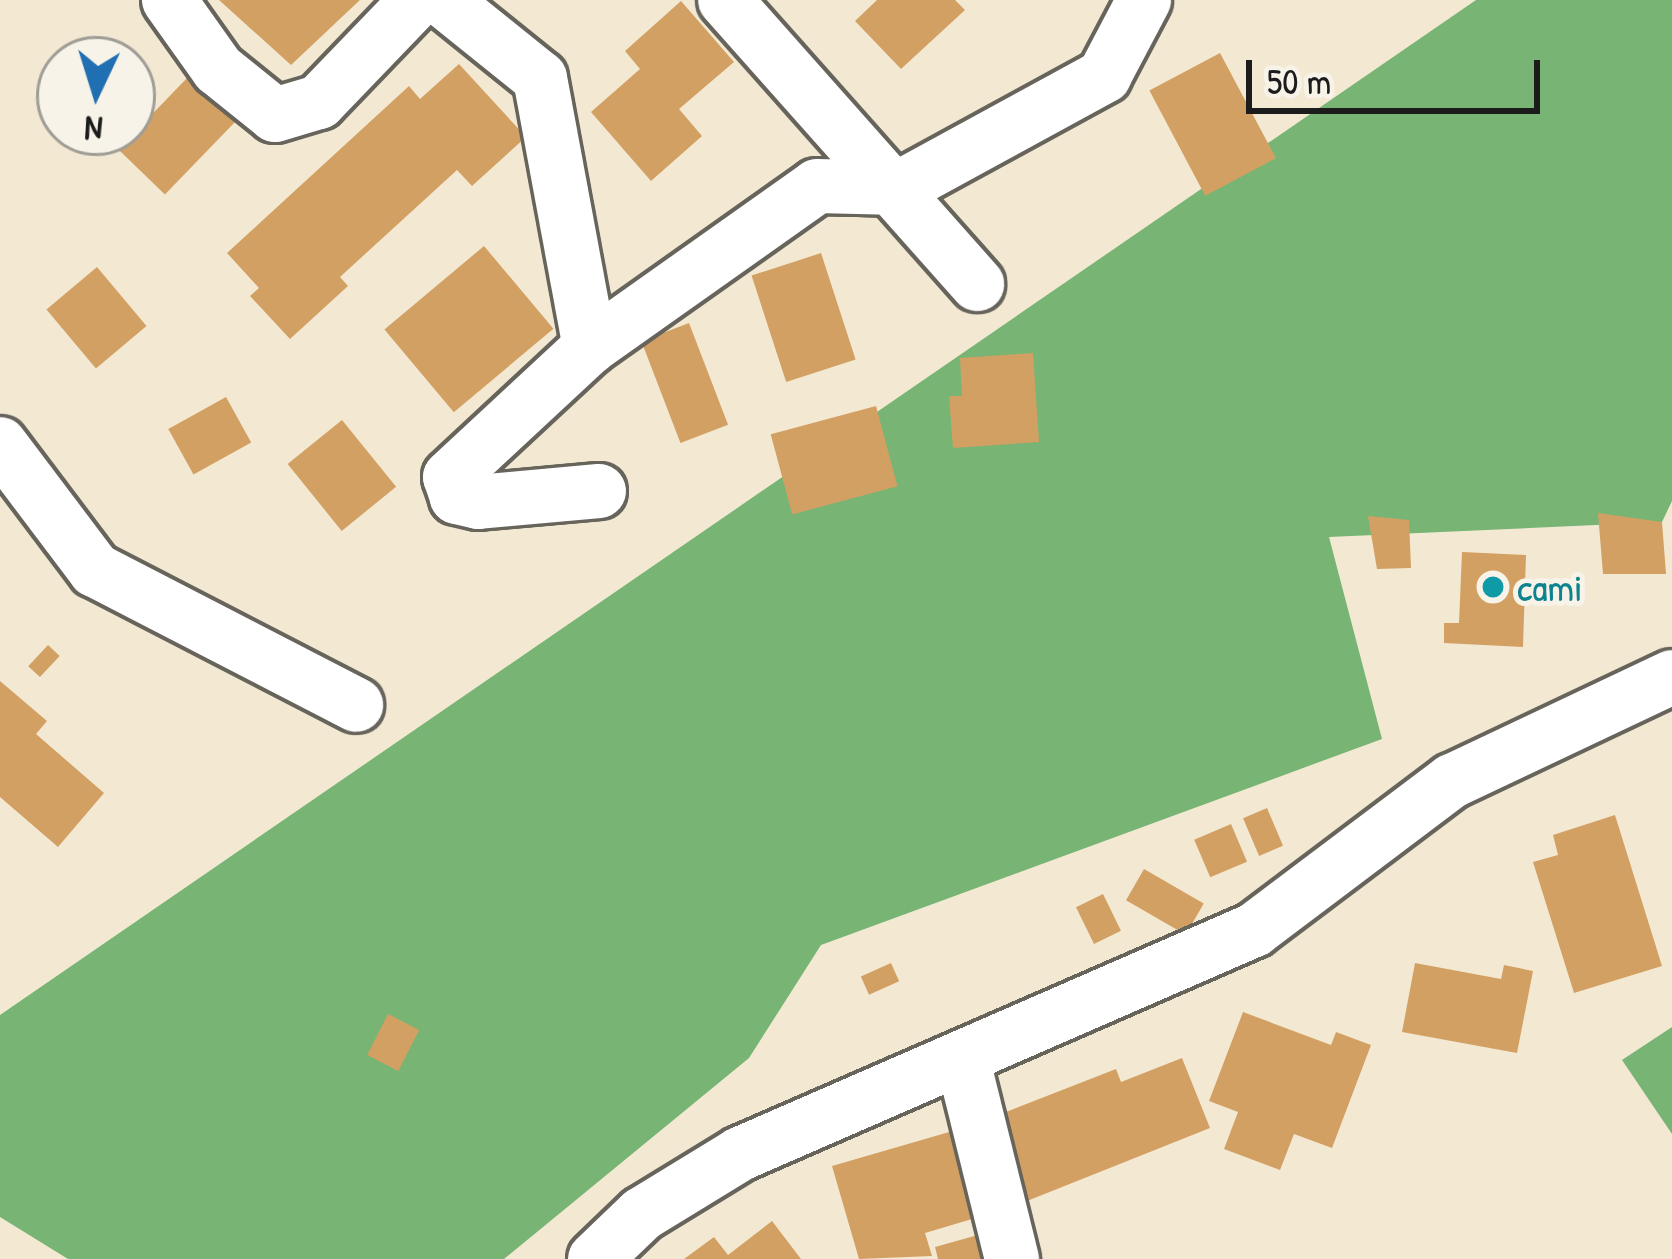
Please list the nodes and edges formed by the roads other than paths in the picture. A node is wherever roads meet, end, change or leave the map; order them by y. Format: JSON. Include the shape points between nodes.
{"nodes":[{"id":1,"x":169,"y":0,"type":"edge"},
{"id":2,"x":417,"y":0,"type":"edge"},
{"id":3,"x":443,"y":0,"type":"edge"},
{"id":4,"x":725,"y":0,"type":"edge"},
{"id":5,"x":1144,"y":0,"type":"edge"},
{"id":6,"x":899,"y":188,"type":"junction"},
{"id":7,"x":977,"y":284,"type":"dead end"},
{"id":8,"x":590,"y":346,"type":"junction"},
{"id":9,"x":0,"y":444,"type":"edge"},
{"id":10,"x":598,"y":491,"type":"dead end"},
{"id":11,"x":1672,"y":677,"type":"edge"},
{"id":12,"x":356,"y":705,"type":"dead end"},
{"id":13,"x":963,"y":1061,"type":"junction"},
{"id":14,"x":595,"y":1259,"type":"edge"},
{"id":15,"x":1012,"y":1259,"type":"edge"}],
"edges":[{"from":1,"to":2,"type":"street","via":[[218,69],[275,115],[319,102]]},
{"from":3,"to":8,"type":"street","via":[[540,78]]},
{"from":4,"to":6,"type":"street"},
{"from":5,"to":6,"type":"street","via":[[1104,76]]},
{"from":6,"to":7,"type":"street"},
{"from":6,"to":8,"type":"street","via":[[817,186]]},
{"from":8,"to":10,"type":"street","via":[[450,477],[457,497],[478,502]]},
{"from":9,"to":12,"type":"street","via":[[95,571]]},
{"from":11,"to":13,"type":"street","via":[[1452,781],[1254,930]]},
{"from":13,"to":14,"type":"street","via":[[740,1154],[642,1214]]},
{"from":13,"to":15,"type":"street"}]}
